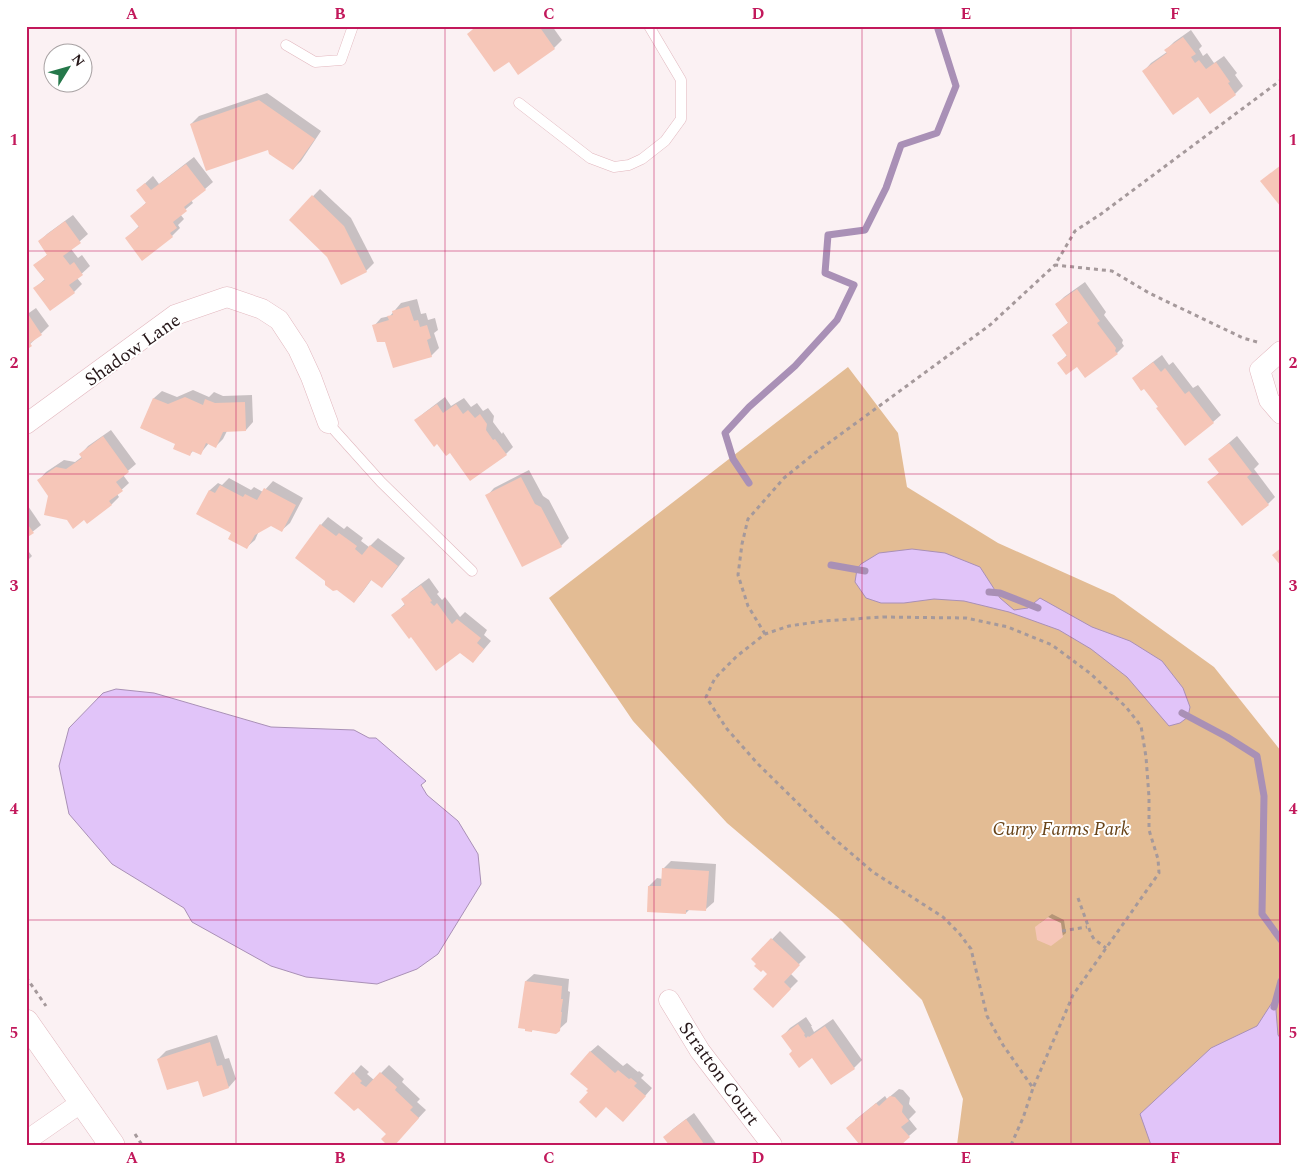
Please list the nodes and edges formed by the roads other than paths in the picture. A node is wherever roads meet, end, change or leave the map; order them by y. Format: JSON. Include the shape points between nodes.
{"nodes":[{"id":1,"x":353,"y":26,"type":"edge"},
{"id":2,"x":649,"y":26,"type":"edge"},
{"id":3,"x":286,"y":45,"type":"dead end"},
{"id":4,"x":520,"y":103,"type":"dead end"},
{"id":5,"x":1271,"y":347,"type":"edge"},
{"id":6,"x":1281,"y":414,"type":"edge"},
{"id":7,"x":328,"y":423,"type":"joint"},
{"id":8,"x":26,"y":424,"type":"edge"},
{"id":9,"x":472,"y":571,"type":"dead end"},
{"id":10,"x":669,"y":1000,"type":"dead end"},
{"id":11,"x":26,"y":1022,"type":"edge"},
{"id":12,"x":82,"y":1102,"type":"junction"},
{"id":13,"x":26,"y":1141,"type":"edge"},
{"id":14,"x":112,"y":1145,"type":"edge"},
{"id":15,"x":772,"y":1145,"type":"edge"}],
"edges":[{"from":1,"to":3,"type":"lane","via":[[341,60],[315,62]]},
{"from":2,"to":4,"type":"lane","via":[[681,80],[680,118],[664,141],[642,159],[614,167],[590,158]]},
{"from":5,"to":6,"type":"street","via":[[1260,370],[1269,400]]},
{"from":7,"to":8,"type":"street","name":"Shadow Lane","via":[[298,349],[279,320],[262,309],[227,297],[175,315]]},
{"from":7,"to":9,"type":"lane","via":[[381,482]]},
{"from":10,"to":15,"type":"street","name":"Stratton Court","via":[[700,1051]]},
{"from":11,"to":12,"type":"street"},
{"from":12,"to":13,"type":"street"},
{"from":12,"to":14,"type":"street"}]}
